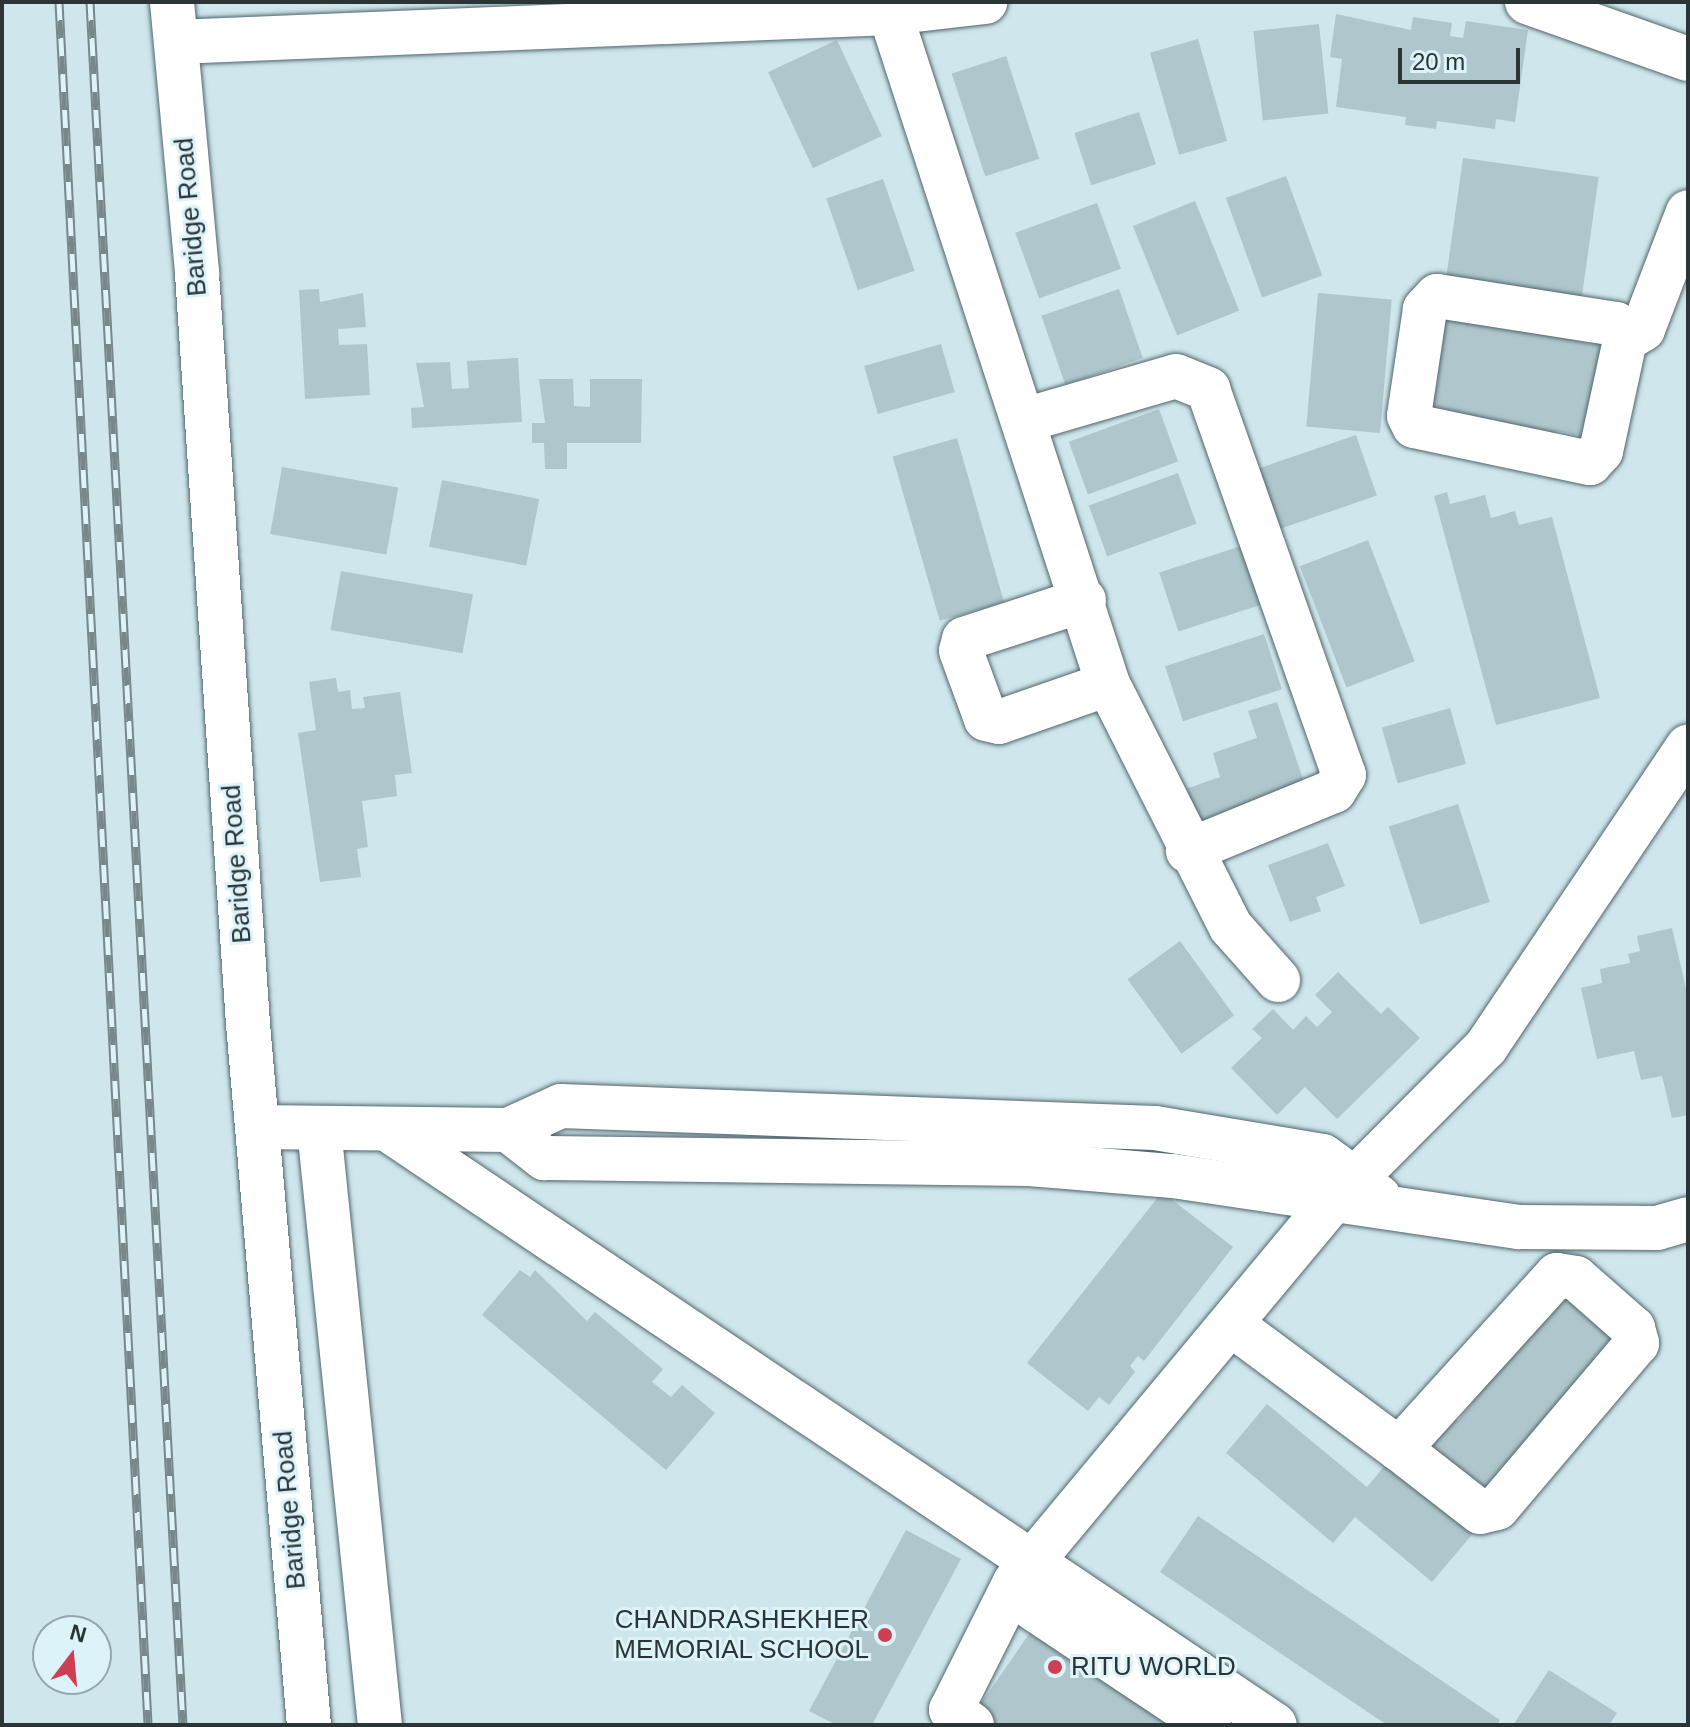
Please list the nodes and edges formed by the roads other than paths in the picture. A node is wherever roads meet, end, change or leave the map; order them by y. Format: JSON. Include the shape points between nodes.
{"nodes":[{"id":1,"x":985,"y":2,"type":"edge"},
{"id":2,"x":1527,"y":2,"type":"edge"},
{"id":3,"x":892,"y":8,"type":"edge"},
{"id":4,"x":174,"y":22,"type":"edge"},
{"id":5,"x":1688,"y":59,"type":"edge"},
{"id":6,"x":1688,"y":212,"type":"edge"},
{"id":7,"x":1625,"y":340,"type":"junction"},
{"id":8,"x":1025,"y":420,"type":"junction"},
{"id":9,"x":1084,"y":600,"type":"junction"},
{"id":10,"x":1108,"y":684,"type":"junction"},
{"id":11,"x":1688,"y":746,"type":"edge"},
{"id":12,"x":1188,"y":851,"type":"junction"},
{"id":13,"x":1278,"y":980,"type":"dead end"},
{"id":14,"x":257,"y":1127,"type":"junction"},
{"id":15,"x":319,"y":1128,"type":"junction"},
{"id":16,"x":387,"y":1129,"type":"junction"},
{"id":17,"x":1344,"y":1190,"type":"junction"},
{"id":18,"x":1688,"y":1219,"type":"edge"},
{"id":19,"x":1232,"y":1325,"type":"junction"},
{"id":20,"x":1399,"y":1449,"type":"junction"},
{"id":21,"x":1023,"y":1577,"type":"junction"},
{"id":22,"x":954,"y":1720,"type":"edge"},
{"id":23,"x":309,"y":1725,"type":"edge"},
{"id":24,"x":380,"y":1725,"type":"edge"},
{"id":25,"x":1209,"y":1725,"type":"edge"},
{"id":26,"x":1275,"y":1725,"type":"edge"}],
"edges":[{"from":1,"to":3,"type":"street"},
{"from":2,"to":5,"type":"street"},
{"from":3,"to":4,"type":"street"},
{"from":3,"to":8,"type":"street"},
{"from":4,"to":14,"type":"street","name":"Baridge Road","via":[[197,274]]},
{"from":6,"to":7,"type":"street","via":[[1643,329]]},
{"from":7,"to":7,"type":"street","via":[[1601,451],[1590,463],[1414,426],[1409,416],[1425,309],[1437,296],[1616,324]]},
{"from":8,"to":9,"type":"street"},
{"from":8,"to":12,"type":"street","via":[[1176,376],[1208,389],[1344,775],[1334,791]]},
{"from":9,"to":10,"type":"street"},
{"from":9,"to":10,"type":"street","via":[[964,639],[961,651],[986,719],[999,722]]},
{"from":10,"to":12,"type":"street"},
{"from":11,"to":17,"type":"street","via":[[1486,1047]]},
{"from":12,"to":13,"type":"street","via":[[1231,927]]},
{"from":14,"to":15,"type":"street"},
{"from":14,"to":23,"type":"street","name":"Baridge Road"},
{"from":15,"to":16,"type":"street"},
{"from":15,"to":24,"type":"street"},
{"from":16,"to":17,"type":"street","via":[[508,1130],[544,1158],[1029,1164]]},
{"from":16,"to":21,"type":"street"},
{"from":17,"to":18,"type":"street","via":[[1390,1205],[1519,1227],[1657,1228]]},
{"from":17,"to":19,"type":"street"},
{"from":19,"to":20,"type":"street"},
{"from":19,"to":21,"type":"street"},
{"from":20,"to":20,"type":"street","via":[[1557,1275],[1576,1278],[1633,1328],[1637,1343],[1497,1508],[1480,1512]]},
{"from":21,"to":22,"type":"street"},
{"from":21,"to":25,"type":"street"},
{"from":21,"to":26,"type":"street"}]}
